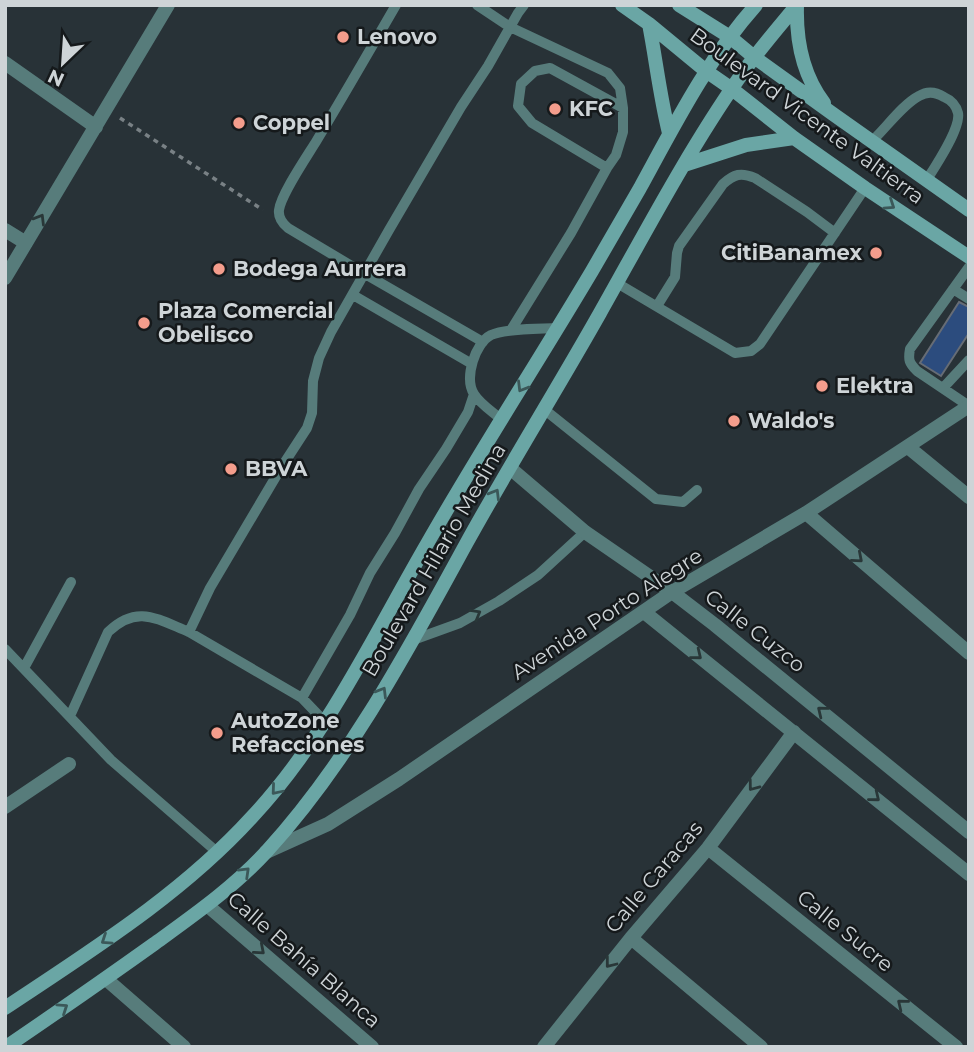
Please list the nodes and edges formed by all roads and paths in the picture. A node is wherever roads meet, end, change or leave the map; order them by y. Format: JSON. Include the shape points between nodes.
{"nodes":[{"id":1,"x":168,"y":5,"type":"edge"},
{"id":2,"x":396,"y":5,"type":"edge"},
{"id":3,"x":477,"y":5,"type":"edge"},
{"id":4,"x":622,"y":5,"type":"edge"},
{"id":5,"x":679,"y":5,"type":"edge"},
{"id":6,"x":756,"y":5,"type":"edge"},
{"id":7,"x":797,"y":5,"type":"edge"},
{"id":8,"x":520,"y":8,"type":"edge"},
{"id":9,"x":649,"y":24,"type":"junction"},
{"id":10,"x":510,"y":27,"type":"junction"},
{"id":11,"x":730,"y":37,"type":"junction"},
{"id":12,"x":754,"y":57,"type":"junction"},
{"id":13,"x":5,"y":63,"type":"edge"},
{"id":14,"x":706,"y":71,"type":"junction"},
{"id":15,"x":732,"y":89,"type":"junction"},
{"id":16,"x":623,"y":108,"type":"junction"},
{"id":17,"x":106,"y":109,"type":"junction"},
{"id":18,"x":832,"y":114,"type":"junction"},
{"id":19,"x":96,"y":127,"type":"junction"},
{"id":20,"x":668,"y":133,"type":"junction"},
{"id":21,"x":794,"y":138,"type":"junction"},
{"id":22,"x":872,"y":141,"type":"junction"},
{"id":23,"x":684,"y":165,"type":"junction"},
{"id":24,"x":607,"y":168,"type":"junction"},
{"id":25,"x":926,"y":181,"type":"junction"},
{"id":26,"x":865,"y":188,"type":"junction"},
{"id":27,"x":969,"y":210,"type":"edge"},
{"id":28,"x":281,"y":222,"type":"junction"},
{"id":29,"x":5,"y":229,"type":"edge"},
{"id":30,"x":835,"y":233,"type":"junction"},
{"id":31,"x":26,"y":243,"type":"junction"},
{"id":32,"x":969,"y":257,"type":"edge"},
{"id":33,"x":969,"y":267,"type":"edge"},
{"id":34,"x":365,"y":274,"type":"junction"},
{"id":35,"x":5,"y":278,"type":"edge"},
{"id":36,"x":617,"y":283,"type":"junction"},
{"id":37,"x":953,"y":289,"type":"junction"},
{"id":38,"x":353,"y":295,"type":"junction"},
{"id":39,"x":969,"y":299,"type":"edge"},
{"id":40,"x":656,"y":306,"type":"junction"},
{"id":41,"x":557,"y":328,"type":"junction"},
{"id":42,"x":511,"y":330,"type":"junction"},
{"id":43,"x":483,"y":342,"type":"junction"},
{"id":44,"x":969,"y":360,"type":"edge"},
{"id":45,"x":472,"y":364,"type":"junction"},
{"id":46,"x":943,"y":388,"type":"junction"},
{"id":47,"x":474,"y":394,"type":"junction"},
{"id":48,"x":969,"y":407,"type":"edge"},
{"id":49,"x":545,"y":410,"type":"junction"},
{"id":50,"x":502,"y":420,"type":"junction"},
{"id":51,"x":908,"y":447,"type":"junction"},
{"id":52,"x":510,"y":468,"type":"junction"},
{"id":53,"x":697,"y":490,"type":"dead end"},
{"id":54,"x":969,"y":497,"type":"edge"},
{"id":55,"x":806,"y":513,"type":"junction"},
{"id":56,"x":585,"y":532,"type":"junction"},
{"id":57,"x":71,"y":582,"type":"dead end"},
{"id":58,"x":672,"y":592,"type":"junction"},
{"id":59,"x":645,"y":612,"type":"junction"},
{"id":60,"x":189,"y":632,"type":"junction"},
{"id":61,"x":414,"y":640,"type":"junction"},
{"id":62,"x":5,"y":649,"type":"edge"},
{"id":63,"x":969,"y":653,"type":"edge"},
{"id":64,"x":24,"y":668,"type":"junction"},
{"id":65,"x":302,"y":698,"type":"junction"},
{"id":66,"x":70,"y":716,"type":"junction"},
{"id":67,"x":325,"y":722,"type":"junction"},
{"id":68,"x":794,"y":732,"type":"junction"},
{"id":69,"x":69,"y":764,"type":"dead end"},
{"id":70,"x":5,"y":807,"type":"edge"},
{"id":71,"x":969,"y":832,"type":"edge"},
{"id":72,"x":708,"y":848,"type":"junction"},
{"id":73,"x":217,"y":852,"type":"junction"},
{"id":74,"x":266,"y":852,"type":"junction"},
{"id":75,"x":969,"y":874,"type":"edge"},
{"id":76,"x":208,"y":905,"type":"junction"},
{"id":77,"x":631,"y":938,"type":"junction"},
{"id":78,"x":106,"y":979,"type":"junction"},
{"id":79,"x":5,"y":1008,"type":"edge"},
{"id":80,"x":552,"y":1044,"type":"edge"},
{"id":81,"x":6,"y":1047,"type":"edge"},
{"id":82,"x":184,"y":1047,"type":"edge"},
{"id":83,"x":372,"y":1047,"type":"edge"},
{"id":84,"x":761,"y":1047,"type":"edge"},
{"id":85,"x":956,"y":1047,"type":"edge"}],
"edges":[{"from":1,"to":17,"type":"street"},
{"from":2,"to":28,"type":"lane","via":[[295,176],[281,203]]},
{"from":3,"to":10,"type":"lane"},
{"from":4,"to":9,"type":"main road","name":"Boulevard Vicente Valtierra"},
{"from":5,"to":11,"type":"main road","name":"Boulevard Vicente Valtierra"},
{"from":6,"to":11,"type":"main road","name":"Boulevard Hilario Medina"},
{"from":7,"to":12,"type":"main road","name":"Boulevard Hilario Medina"},
{"from":7,"to":18,"type":"main road","via":[[802,61],[816,93]]},
{"from":8,"to":10,"type":"lane"},
{"from":9,"to":14,"type":"main road","name":"Boulevard Vicente Valtierra"},
{"from":9,"to":20,"type":"main road"},
{"from":10,"to":16,"type":"lane","via":[[608,73],[620,88]]},
{"from":10,"to":34,"type":"lane"},
{"from":11,"to":12,"type":"main road","name":"Boulevard Vicente Valtierra"},
{"from":11,"to":14,"type":"main road","name":"Boulevard Hilario Medina"},
{"from":12,"to":15,"type":"main road","name":"Boulevard Hilario Medina"},
{"from":12,"to":18,"type":"main road","name":"Boulevard Vicente Valtierra"},
{"from":13,"to":19,"type":"street"},
{"from":14,"to":15,"type":"main road","name":"Boulevard Vicente Valtierra"},
{"from":14,"to":20,"type":"main road","name":"Boulevard Hilario Medina"},
{"from":15,"to":21,"type":"main road","name":"Boulevard Vicente Valtierra"},
{"from":15,"to":23,"type":"main road","name":"Boulevard Hilario Medina"},
{"from":16,"to":24,"type":"lane","via":[[616,155]]},
{"from":16,"to":24,"type":"lane","via":[[550,68],[535,71],[521,84],[518,106],[532,123]]},
{"from":17,"to":19,"type":"street"},
{"from":17,"to":28,"type":"path"},
{"from":18,"to":22,"type":"main road","name":"Boulevard Vicente Valtierra"},
{"from":31,"to":19,"type":"street","one_way":true},
{"from":20,"to":41,"type":"main road","name":"Boulevard Hilario Medina"},
{"from":21,"to":23,"type":"main road","via":[[746,145]]},
{"from":21,"to":26,"type":"main road","name":"Boulevard Vicente Valtierra"},
{"from":22,"to":25,"type":"main road","name":"Boulevard Vicente Valtierra"},
{"from":22,"to":25,"type":"lane","via":[[920,95],[930,92],[953,103],[958,121]]},
{"from":23,"to":36,"type":"main road","name":"Boulevard Hilario Medina"},
{"from":24,"to":42,"type":"lane"},
{"from":25,"to":27,"type":"main road","name":"Boulevard Vicente Valtierra"},
{"from":26,"to":30,"type":"lane"},
{"from":26,"to":32,"type":"main road","name":"Boulevard Vicente Valtierra","one_way":true},
{"from":28,"to":34,"type":"lane"},
{"from":29,"to":31,"type":"street"},
{"from":30,"to":40,"type":"lane","via":[[751,351],[735,353]]},
{"from":30,"to":40,"type":"lane","via":[[755,178],[731,176],[680,247],[675,277]]},
{"from":31,"to":35,"type":"street"},
{"from":33,"to":37,"type":"lane"},
{"from":34,"to":38,"type":"lane"},
{"from":34,"to":43,"type":"lane"},
{"from":36,"to":40,"type":"lane"},
{"from":36,"to":49,"type":"main road","name":"Boulevard Hilario Medina"},
{"from":37,"to":39,"type":"lane"},
{"from":37,"to":46,"type":"lane","via":[[908,357],[909,364]]},
{"from":38,"to":45,"type":"lane"},
{"from":38,"to":60,"type":"lane","via":[[319,358],[307,428]]},
{"from":41,"to":42,"type":"lane"},
{"from":41,"to":50,"type":"main road","name":"Boulevard Hilario Medina","one_way":true},
{"from":42,"to":43,"type":"lane"},
{"from":43,"to":45,"type":"lane"},
{"from":44,"to":46,"type":"lane"},
{"from":45,"to":47,"type":"lane"},
{"from":46,"to":48,"type":"lane"},
{"from":47,"to":50,"type":"lane"},
{"from":47,"to":65,"type":"lane","via":[[468,412],[370,573]]},
{"from":48,"to":51,"type":"street","name":"Avenida Porto Alegre"},
{"from":49,"to":52,"type":"main road","name":"Boulevard Hilario Medina"},
{"from":49,"to":53,"type":"lane","via":[[656,499],[683,502]]},
{"from":50,"to":67,"type":"main road","name":"Boulevard Hilario Medina"},
{"from":51,"to":54,"type":"street"},
{"from":51,"to":55,"type":"street","name":"Avenida Porto Alegre"},
{"from":52,"to":56,"type":"street","name":"Calle Cuzco"},
{"from":61,"to":52,"type":"main road","name":"Boulevard Hilario Medina","one_way":true},
{"from":55,"to":58,"type":"street","name":"Avenida Porto Alegre"},
{"from":55,"to":63,"type":"street","one_way":true},
{"from":56,"to":58,"type":"street","name":"Calle Cuzco"},
{"from":61,"to":56,"type":"lane","one_way":true,"via":[[460,623],[499,600],[538,575]]},
{"from":57,"to":64,"type":"lane"},
{"from":58,"to":59,"type":"street","name":"Avenida Porto Alegre"},
{"from":71,"to":58,"type":"street","name":"Calle Cuzco","one_way":true},
{"from":59,"to":68,"type":"street","one_way":true},
{"from":59,"to":74,"type":"street","name":"Avenida Porto Alegre","via":[[328,824]]},
{"from":60,"to":65,"type":"lane"},
{"from":60,"to":66,"type":"lane","via":[[141,615],[117,623],[108,632]]},
{"from":74,"to":61,"type":"main road","name":"Boulevard Hilario Medina","one_way":true,"via":[[346,751]]},
{"from":62,"to":64,"type":"lane"},
{"from":64,"to":66,"type":"lane"},
{"from":65,"to":67,"type":"lane"},
{"from":66,"to":73,"type":"lane","via":[[111,760]]},
{"from":67,"to":73,"type":"main road","name":"Boulevard Hilario Medina","one_way":true,"via":[[273,794]]},
{"from":68,"to":72,"type":"street","name":"Calle Caracas","one_way":true},
{"from":68,"to":75,"type":"street","one_way":true},
{"from":69,"to":70,"type":"street"},
{"from":72,"to":77,"type":"street","name":"Calle Caracas"},
{"from":85,"to":72,"type":"street","name":"Calle Sucre","one_way":true},
{"from":73,"to":79,"type":"main road","name":"Boulevard Hilario Medina","one_way":true,"via":[[120,931]]},
{"from":76,"to":74,"type":"main road","name":"Boulevard Hilario Medina","one_way":true},
{"from":76,"to":78,"type":"main road","name":"Boulevard Hilario Medina"},
{"from":76,"to":83,"type":"street","name":"Calle Bahía Blanca","one_way":true},
{"from":77,"to":80,"type":"street","name":"Calle Caracas","one_way":true},
{"from":77,"to":84,"type":"street"},
{"from":81,"to":78,"type":"main road","name":"Boulevard Hilario Medina","one_way":true},
{"from":78,"to":82,"type":"street"}]}
